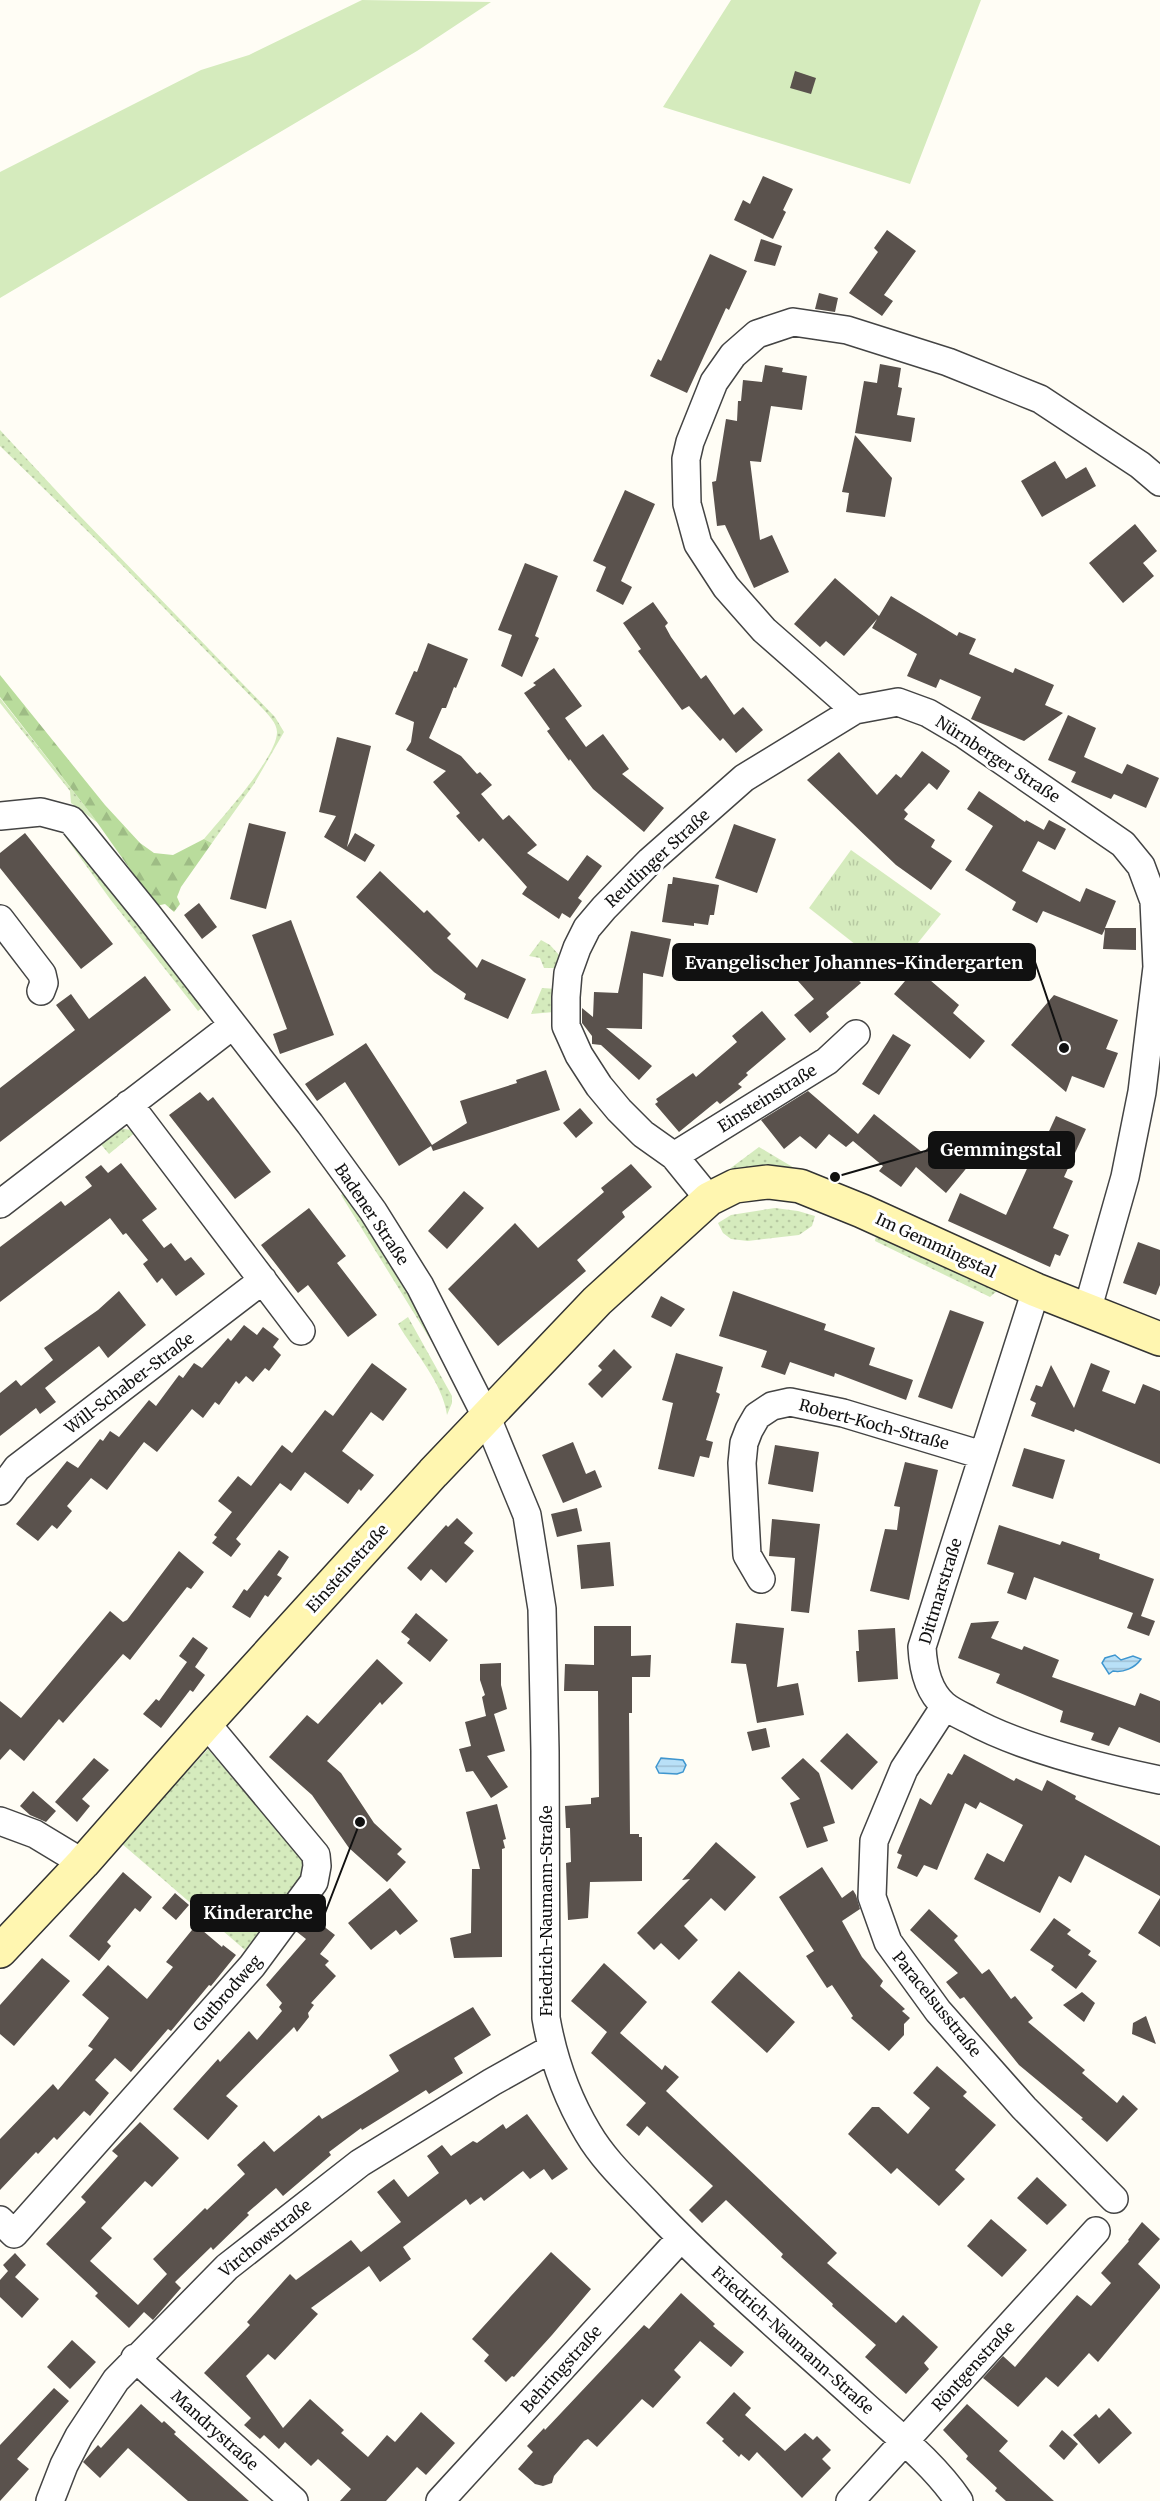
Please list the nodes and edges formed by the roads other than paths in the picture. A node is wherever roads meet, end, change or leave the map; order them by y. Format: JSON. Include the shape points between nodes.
{"nodes":[{"id":1,"x":1160,"y":482,"type":"edge"},
{"id":2,"x":855,"y":710,"type":"junction"},
{"id":3,"x":0,"y":816,"type":"edge"},
{"id":4,"x":0,"y":919,"type":"edge"},
{"id":5,"x":41,"y":991,"type":"dead end"},
{"id":6,"x":232,"y":1025,"type":"junction"},
{"id":7,"x":856,"y":1034,"type":"dead end"},
{"id":8,"x":129,"y":1104,"type":"junction"},
{"id":9,"x":674,"y":1156,"type":"junction"},
{"id":10,"x":709,"y":1199,"type":"junction"},
{"id":11,"x":0,"y":1204,"type":"edge"},
{"id":12,"x":263,"y":1280,"type":"junction"},
{"id":13,"x":1036,"y":1290,"type":"junction"},
{"id":14,"x":1087,"y":1311,"type":"junction"},
{"id":15,"x":301,"y":1331,"type":"dead end"},
{"id":16,"x":1160,"y":1339,"type":"edge"},
{"id":17,"x":487,"y":1418,"type":"junction"},
{"id":18,"x":982,"y":1455,"type":"junction"},
{"id":19,"x":0,"y":1491,"type":"edge"},
{"id":20,"x":761,"y":1578,"type":"dead end"},
{"id":21,"x":945,"y":1706,"type":"junction"},
{"id":22,"x":206,"y":1723,"type":"junction"},
{"id":23,"x":1160,"y":1780,"type":"edge"},
{"id":24,"x":0,"y":1821,"type":"edge"},
{"id":25,"x":82,"y":1863,"type":"junction"},
{"id":26,"x":0,"y":1951,"type":"edge"},
{"id":27,"x":551,"y":2049,"type":"junction"},
{"id":28,"x":1114,"y":2199,"type":"dead end"},
{"id":29,"x":0,"y":2220,"type":"edge"},
{"id":30,"x":1096,"y":2231,"type":"dead end"},
{"id":31,"x":681,"y":2238,"type":"junction"},
{"id":32,"x":135,"y":2358,"type":"junction"},
{"id":33,"x":904,"y":2441,"type":"junction"},
{"id":34,"x":50,"y":2501,"type":"edge"},
{"id":35,"x":294,"y":2501,"type":"edge"},
{"id":36,"x":440,"y":2501,"type":"edge"},
{"id":37,"x":850,"y":2501,"type":"edge"},
{"id":38,"x":959,"y":2501,"type":"edge"}],
"edges":[{"from":1,"to":2,"type":"street","via":[[1040,399],[948,362],[847,330],[794,322],[757,334],[733,355],[714,382],[686,459],[687,504],[698,544],[726,587],[764,630]]},
{"from":2,"to":9,"type":"street","name":"Reutlinger Straße","via":[[744,778],[625,884],[587,928],[577,948],[568,973],[566,1026],[579,1055],[619,1110],[643,1134]]},
{"from":2,"to":14,"type":"street","name":"Nürnberger Straße","via":[[898,702],[928,713],[1123,844],[1141,866],[1154,901],[1157,966],[1142,1092],[1125,1177]]},
{"from":3,"to":6,"type":"street","name":"Badener Straße","via":[[41,812],[71,820]]},
{"from":4,"to":5,"type":"street","via":[[42,974]]},
{"from":6,"to":8,"type":"street"},
{"from":6,"to":17,"type":"street","name":"Badener Straße","via":[[373,1210],[420,1286]]},
{"from":7,"to":9,"type":"street","name":"Einsteinstraße","via":[[827,1061]]},
{"from":8,"to":11,"type":"street"},
{"from":8,"to":12,"type":"street"},
{"from":9,"to":10,"type":"street","name":"Reutlinger Straße"},
{"from":10,"to":13,"type":"street","name":"Im Gemmingstal","via":[[735,1186],[768,1182],[800,1186]]},
{"from":10,"to":17,"type":"street","name":"Einsteinstraße","via":[[597,1301]]},
{"from":12,"to":15,"type":"street"},
{"from":12,"to":19,"type":"street","name":"Will-Schaber-Straße","via":[[17,1468]]},
{"from":13,"to":14,"type":"street","name":"Im Gemmingstal"},
{"from":13,"to":18,"type":"street","name":"Dittmarstraße"},
{"from":14,"to":16,"type":"street","name":"Im Gemmingstal"},
{"from":17,"to":22,"type":"street","name":"Einsteinstraße"},
{"from":17,"to":27,"type":"street","name":"Friedrich-Naumann-Straße","via":[[527,1515],[542,1609],[546,2018]]},
{"from":18,"to":20,"type":"street","name":"Robert-Koch-Straße","via":[[843,1413],[790,1402],[772,1406],[757,1416],[749,1430],[742,1463],[747,1555]]},
{"from":18,"to":21,"type":"street","name":"Dittmarstraße","via":[[922,1647],[923,1668]]},
{"from":21,"to":23,"type":"street","name":"Dittmarstraße","via":[[985,1728],[1036,1747]]},
{"from":21,"to":28,"type":"street","name":"Paracelsusstraße","via":[[904,1769],[874,1840],[872,1898],[888,1942],[938,2011],[1024,2108]]},
{"from":22,"to":25,"type":"street","name":"Einsteinstraße"},
{"from":22,"to":29,"type":"street","name":"Gutbrodweg","via":[[316,1855],[314,1882],[252,1966],[14,2234]]},
{"from":24,"to":25,"type":"street","via":[[35,1834]]},
{"from":25,"to":26,"type":"street","name":"Einsteinstraße"},
{"from":27,"to":31,"type":"street","name":"Friedrich-Naumann-Straße","via":[[589,2134]]},
{"from":27,"to":32,"type":"street","name":"Virchowstraße","via":[[360,2163],[226,2267]]},
{"from":30,"to":33,"type":"street","name":"Röntgenstraße"},
{"from":31,"to":33,"type":"street","name":"Friedrich-Naumann-Straße"},
{"from":31,"to":36,"type":"street","name":"Behringstraße"},
{"from":32,"to":34,"type":"street","name":"Virchowstraße","via":[[79,2436]]},
{"from":32,"to":35,"type":"street","name":"Mandrystraße"},
{"from":33,"to":37,"type":"street","name":"Röntgenstraße"},
{"from":33,"to":38,"type":"street","name":"Friedrich-Naumann-Straße"}]}
